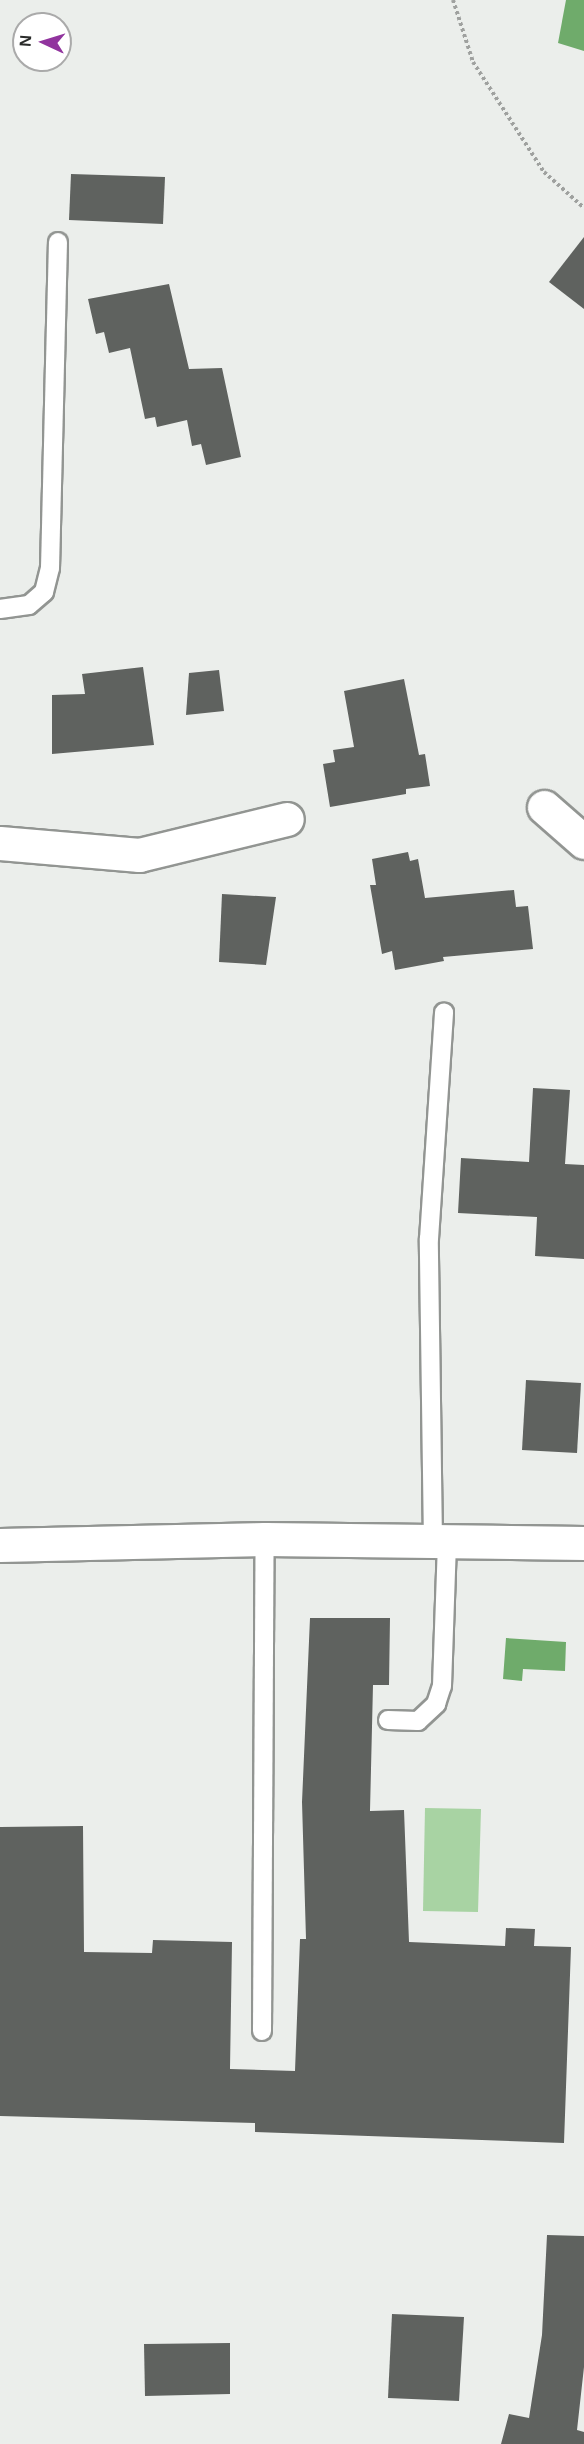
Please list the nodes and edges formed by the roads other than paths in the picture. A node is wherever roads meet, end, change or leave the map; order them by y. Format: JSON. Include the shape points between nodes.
{"nodes":[{"id":1,"x":58,"y":242,"type":"dead end"},
{"id":2,"x":0,"y":609,"type":"edge"},
{"id":3,"x":544,"y":807,"type":"dead end"},
{"id":4,"x":287,"y":819,"type":"dead end"},
{"id":5,"x":584,"y":842,"type":"edge"},
{"id":6,"x":0,"y":843,"type":"edge"},
{"id":7,"x":444,"y":1012,"type":"dead end"},
{"id":8,"x":265,"y":1539,"type":"junction"},
{"id":9,"x":584,"y":1543,"type":"edge"},
{"id":10,"x":440,"y":1544,"type":"junction"},
{"id":11,"x":0,"y":1545,"type":"edge"},
{"id":12,"x":388,"y":1720,"type":"dead end"},
{"id":13,"x":262,"y":2031,"type":"dead end"}],
"edges":[{"from":1,"to":2,"type":"lane","via":[[50,568],[44,592],[29,604]]},
{"from":3,"to":5,"type":"street"},
{"from":4,"to":6,"type":"street","via":[[139,855]]},
{"from":7,"to":10,"type":"lane","via":[[429,1239]]},
{"from":8,"to":10,"type":"street"},
{"from":8,"to":11,"type":"street"},
{"from":8,"to":13,"type":"lane"},
{"from":9,"to":10,"type":"street"},
{"from":10,"to":12,"type":"lane","via":[[442,1686],[436,1704],[418,1721]]}]}
